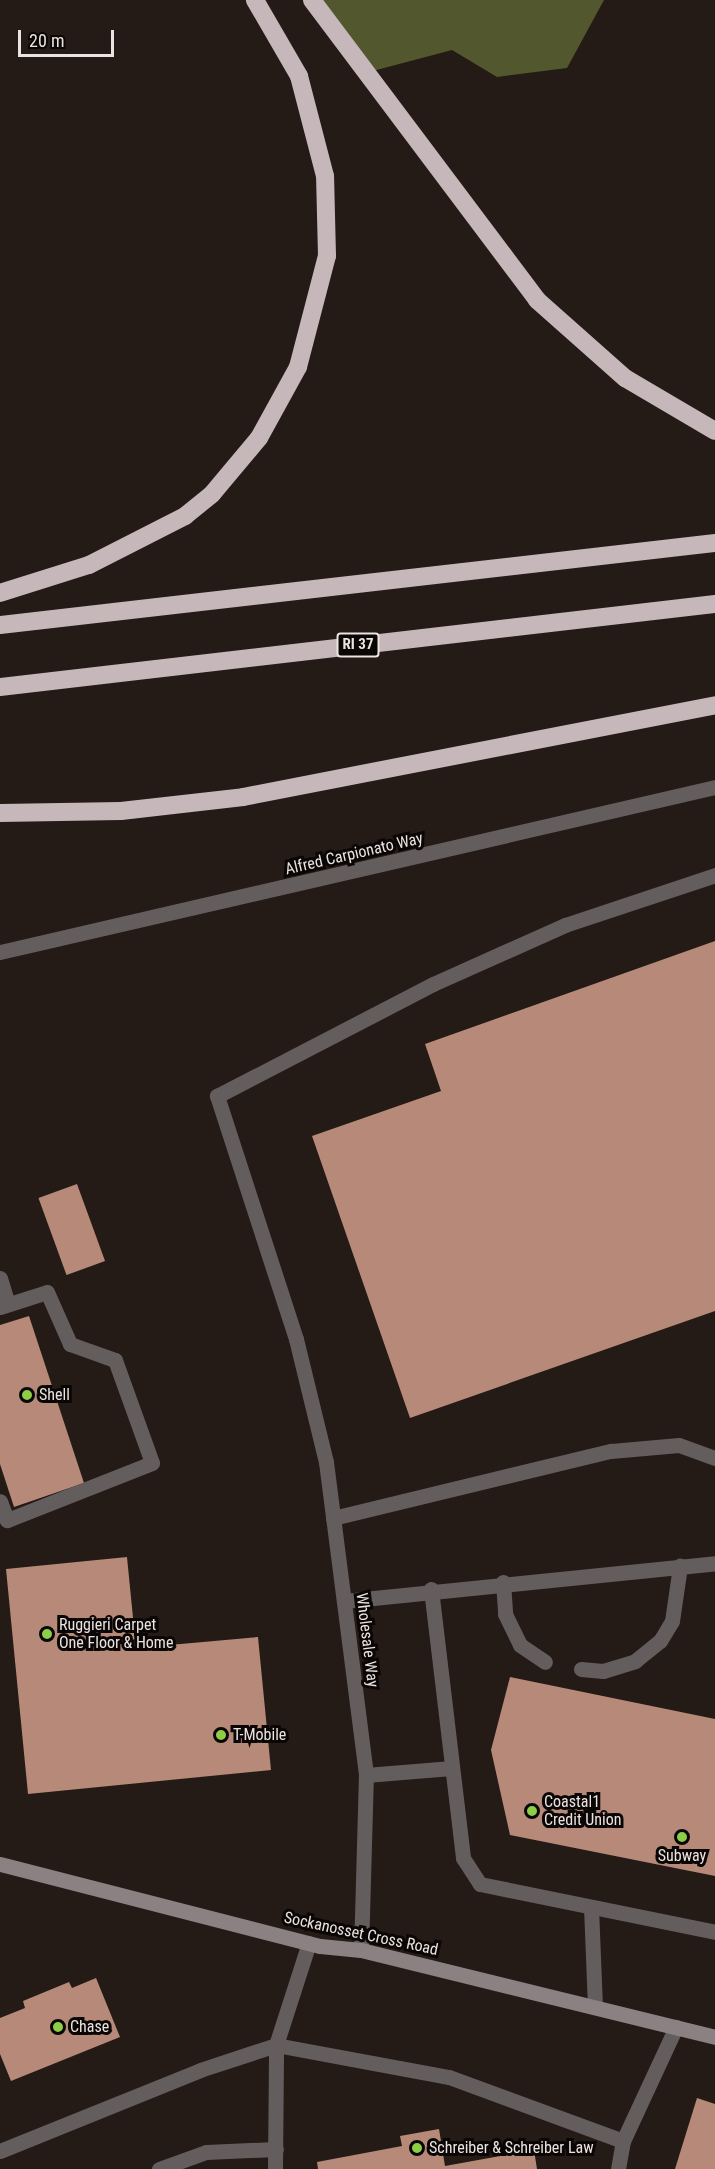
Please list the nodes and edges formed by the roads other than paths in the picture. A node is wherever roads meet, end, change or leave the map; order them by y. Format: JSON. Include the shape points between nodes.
{"nodes":[{"id":1,"x":255,"y":0,"type":"edge"},
{"id":2,"x":312,"y":0,"type":"edge"},
{"id":3,"x":715,"y":431,"type":"edge"},
{"id":4,"x":715,"y":543,"type":"edge"},
{"id":5,"x":0,"y":593,"type":"edge"},
{"id":6,"x":715,"y":604,"type":"edge"},
{"id":7,"x":0,"y":624,"type":"edge"},
{"id":8,"x":0,"y":687,"type":"edge"},
{"id":9,"x":715,"y":705,"type":"edge"},
{"id":10,"x":715,"y":787,"type":"edge"},
{"id":11,"x":0,"y":813,"type":"edge"},
{"id":12,"x":715,"y":875,"type":"edge"},
{"id":13,"x":0,"y":952,"type":"edge"},
{"id":14,"x":0,"y":1278,"type":"edge"},
{"id":15,"x":4,"y":1306,"type":"edge"},
{"id":16,"x":715,"y":1458,"type":"edge"},
{"id":17,"x":0,"y":1501,"type":"edge"},
{"id":18,"x":333,"y":1518,"type":"junction"},
{"id":19,"x":715,"y":1563,"type":"edge"},
{"id":20,"x":680,"y":1566,"type":"junction"},
{"id":21,"x":503,"y":1582,"type":"junction"},
{"id":22,"x":431,"y":1589,"type":"junction"},
{"id":23,"x":344,"y":1601,"type":"junction"},
{"id":24,"x":545,"y":1662,"type":"dead end"},
{"id":25,"x":581,"y":1669,"type":"dead end"},
{"id":26,"x":452,"y":1768,"type":"junction"},
{"id":27,"x":366,"y":1774,"type":"junction"},
{"id":28,"x":0,"y":1864,"type":"edge"},
{"id":29,"x":591,"y":1907,"type":"junction"},
{"id":30,"x":715,"y":1932,"type":"edge"},
{"id":31,"x":309,"y":1943,"type":"junction"},
{"id":32,"x":361,"y":1950,"type":"junction"},
{"id":33,"x":595,"y":2007,"type":"junction"},
{"id":34,"x":676,"y":2027,"type":"junction"},
{"id":35,"x":715,"y":2037,"type":"edge"},
{"id":36,"x":276,"y":2045,"type":"junction"},
{"id":37,"x":623,"y":2141,"type":"junction"},
{"id":38,"x":276,"y":2148,"type":"junction"},
{"id":39,"x":0,"y":2151,"type":"edge"},
{"id":40,"x":159,"y":2169,"type":"edge"},
{"id":41,"x":275,"y":2169,"type":"edge"},
{"id":42,"x":618,"y":2169,"type":"edge"}],
"edges":[{"from":1,"to":5,"type":"highway","via":[[299,76],[325,176],[327,256],[298,367],[259,438],[212,494],[185,516],[89,565]]},
{"from":2,"to":3,"type":"highway","via":[[543,307],[625,378]]},
{"from":4,"to":7,"type":"highway"},
{"from":6,"to":8,"type":"highway","number":"RI 37"},
{"from":9,"to":11,"type":"highway","via":[[243,797],[121,811]]},
{"from":10,"to":13,"type":"street","name":"Alfred Carpionato Way"},
{"from":12,"to":18,"type":"street","name":"Wholesale Way","via":[[565,925],[433,984],[217,1096],[296,1339],[326,1462]]},
{"from":14,"to":15,"type":"street"},
{"from":15,"to":17,"type":"street","via":[[47,1292],[70,1344],[115,1360],[152,1463],[7,1520]]},
{"from":16,"to":18,"type":"street","via":[[679,1445],[611,1451]]},
{"from":18,"to":23,"type":"street","name":"Wholesale Way"},
{"from":19,"to":20,"type":"street"},
{"from":20,"to":21,"type":"street"},
{"from":20,"to":25,"type":"street","via":[[672,1621],[660,1641],[635,1661],[603,1671]]},
{"from":21,"to":22,"type":"street"},
{"from":21,"to":24,"type":"street","via":[[505,1614],[520,1645]]},
{"from":22,"to":23,"type":"street"},
{"from":22,"to":26,"type":"street"},
{"from":23,"to":27,"type":"street","name":"Wholesale Way"},
{"from":26,"to":27,"type":"street"},
{"from":26,"to":29,"type":"street","via":[[463,1858],[480,1884]]},
{"from":27,"to":32,"type":"street","name":"Wholesale Way"},
{"from":28,"to":31,"type":"street","name":"Sockanosset Cross Road"},
{"from":29,"to":30,"type":"street"},
{"from":29,"to":33,"type":"street"},
{"from":31,"to":32,"type":"street","name":"Sockanosset Cross Road"},
{"from":31,"to":36,"type":"street"},
{"from":32,"to":33,"type":"street","name":"Sockanosset Cross Road"},
{"from":33,"to":34,"type":"street","name":"Sockanosset Cross Road"},
{"from":34,"to":35,"type":"street","name":"Sockanosset Cross Road"},
{"from":34,"to":37,"type":"street"},
{"from":36,"to":37,"type":"street","via":[[449,2077]]},
{"from":36,"to":38,"type":"street"},
{"from":36,"to":39,"type":"street","via":[[200,2070]]},
{"from":37,"to":42,"type":"street"},
{"from":38,"to":40,"type":"street","via":[[206,2152]]},
{"from":38,"to":41,"type":"street"}]}
